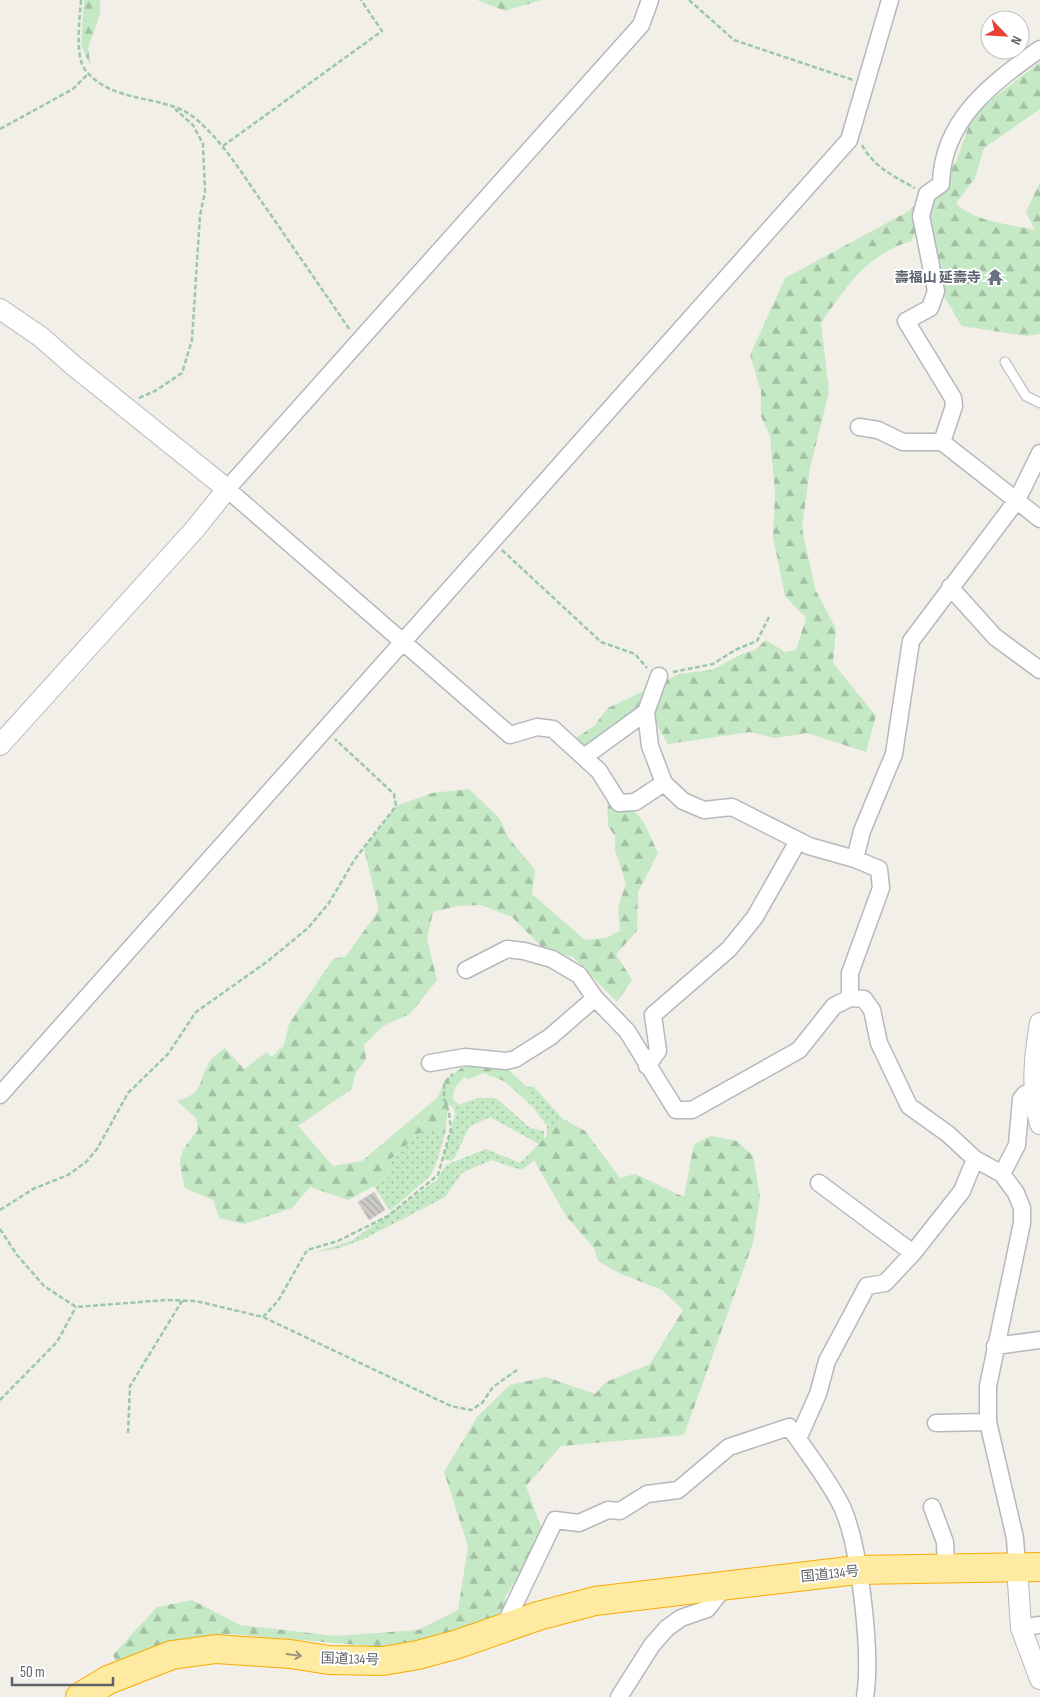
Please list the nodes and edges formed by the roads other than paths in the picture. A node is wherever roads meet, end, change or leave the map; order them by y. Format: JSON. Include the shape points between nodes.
{"nodes":[{"id":1,"x":650,"y":0,"type":"edge"},
{"id":2,"x":890,"y":0,"type":"edge"},
{"id":3,"x":1040,"y":49,"type":"edge"},
{"id":4,"x":0,"y":309,"type":"edge"},
{"id":5,"x":1005,"y":362,"type":"dead end"},
{"id":6,"x":1040,"y":403,"type":"edge"},
{"id":7,"x":859,"y":427,"type":"dead end"},
{"id":8,"x":942,"y":442,"type":"junction"},
{"id":9,"x":1040,"y":453,"type":"edge"},
{"id":10,"x":227,"y":489,"type":"junction"},
{"id":11,"x":1016,"y":500,"type":"junction"},
{"id":12,"x":1040,"y":519,"type":"edge"},
{"id":13,"x":950,"y":587,"type":"junction"},
{"id":14,"x":403,"y":640,"type":"junction"},
{"id":15,"x":1040,"y":670,"type":"edge"},
{"id":16,"x":659,"y":676,"type":"road end"},
{"id":17,"x":646,"y":712,"type":"junction"},
{"id":18,"x":0,"y":745,"type":"edge"},
{"id":19,"x":584,"y":757,"type":"junction"},
{"id":20,"x":664,"y":783,"type":"junction"},
{"id":21,"x":798,"y":841,"type":"junction"},
{"id":22,"x":855,"y":859,"type":"junction"},
{"id":23,"x":466,"y":970,"type":"dead end"},
{"id":24,"x":595,"y":998,"type":"junction"},
{"id":25,"x":850,"y":998,"type":"junction"},
{"id":26,"x":1040,"y":1023,"type":"edge"},
{"id":27,"x":430,"y":1063,"type":"dead end"},
{"id":28,"x":647,"y":1066,"type":"junction"},
{"id":29,"x":1034,"y":1091,"type":"junction"},
{"id":30,"x":0,"y":1095,"type":"edge"},
{"id":31,"x":1040,"y":1124,"type":"edge"},
{"id":32,"x":975,"y":1160,"type":"junction"},
{"id":33,"x":1002,"y":1174,"type":"junction"},
{"id":34,"x":819,"y":1183,"type":"dead end"},
{"id":35,"x":913,"y":1253,"type":"junction"},
{"id":36,"x":1040,"y":1340,"type":"edge"},
{"id":37,"x":995,"y":1346,"type":"junction"},
{"id":38,"x":988,"y":1422,"type":"junction"},
{"id":39,"x":936,"y":1423,"type":"dead end"},
{"id":40,"x":798,"y":1438,"type":"junction"},
{"id":41,"x":932,"y":1507,"type":"dead end"},
{"id":42,"x":1029,"y":1567,"type":"edge"},
{"id":43,"x":946,"y":1568,"type":"junction"},
{"id":44,"x":857,"y":1570,"type":"junction"},
{"id":45,"x":726,"y":1585,"type":"junction"},
{"id":46,"x":621,"y":1599,"type":"junction"},
{"id":47,"x":510,"y":1625,"type":"junction"},
{"id":48,"x":1031,"y":1627,"type":"edge"},
{"id":49,"x":1040,"y":1679,"type":"edge"},
{"id":50,"x":80,"y":1697,"type":"edge"},
{"id":51,"x":110,"y":1697,"type":"edge"},
{"id":52,"x":619,"y":1697,"type":"edge"},
{"id":53,"x":865,"y":1697,"type":"edge"}],
"edges":[{"from":1,"to":10,"type":"street","via":[[641,25]]},
{"from":2,"to":14,"type":"street","via":[[848,140]]},
{"from":3,"to":8,"type":"street","via":[[1003,75],[970,106],[952,132],[941,171],[941,184],[927,194],[921,216],[936,291],[930,308],[906,321],[953,398],[954,406]]},
{"from":4,"to":10,"type":"street","via":[[41,337]]},
{"from":5,"to":6,"type":"lane","via":[[1026,396]]},
{"from":7,"to":8,"type":"street","via":[[878,430],[903,442]]},
{"from":8,"to":11,"type":"street"},
{"from":9,"to":11,"type":"street"},
{"from":10,"to":14,"type":"street"},
{"from":10,"to":18,"type":"street","via":[[195,529]]},
{"from":11,"to":12,"type":"street"},
{"from":11,"to":13,"type":"street"},
{"from":13,"to":15,"type":"street","via":[[996,636]]},
{"from":13,"to":22,"type":"street","via":[[911,641],[894,754],[862,831]]},
{"from":14,"to":19,"type":"street","via":[[510,735],[537,727],[553,729]]},
{"from":14,"to":30,"type":"street"},
{"from":16,"to":17,"type":"street"},
{"from":17,"to":19,"type":"street"},
{"from":17,"to":20,"type":"street","via":[[650,746]]},
{"from":19,"to":20,"type":"street","via":[[599,771],[620,803],[634,802]]},
{"from":20,"to":21,"type":"street","via":[[683,801],[704,810],[732,807]]},
{"from":21,"to":22,"type":"street"},
{"from":21,"to":28,"type":"street","via":[[755,917],[729,949],[653,1015],[658,1051]]},
{"from":22,"to":25,"type":"street","via":[[879,869],[881,888],[850,973]]},
{"from":23,"to":24,"type":"street","via":[[507,949],[524,951],[552,959],[579,976]]},
{"from":24,"to":27,"type":"street","via":[[550,1037],[515,1059],[473,1057]]},
{"from":24,"to":28,"type":"street","via":[[627,1031]]},
{"from":25,"to":28,"type":"street","via":[[834,1006],[800,1050],[692,1110],[676,1110]]},
{"from":25,"to":32,"type":"street","via":[[864,999],[872,1010],[879,1043],[909,1106],[948,1134]]},
{"from":26,"to":29,"type":"street"},
{"from":29,"to":31,"type":"street"},
{"from":29,"to":33,"type":"street","via":[[1022,1099],[1017,1145]]},
{"from":32,"to":33,"type":"street"},
{"from":32,"to":35,"type":"street","via":[[962,1191]]},
{"from":33,"to":37,"type":"street","via":[[1022,1208],[1014,1264]]},
{"from":34,"to":35,"type":"street"},
{"from":35,"to":40,"type":"street","via":[[885,1284],[867,1286],[827,1361],[818,1394]]},
{"from":36,"to":37,"type":"street"},
{"from":37,"to":38,"type":"street","via":[[988,1386]]},
{"from":38,"to":39,"type":"street"},
{"from":38,"to":42,"type":"street","via":[[1015,1538]]},
{"from":40,"to":44,"type":"street","via":[[842,1508],[853,1535]]},
{"from":40,"to":47,"type":"street","via":[[789,1427],[766,1433],[729,1447],[678,1490],[647,1494],[620,1511],[608,1510],[579,1524],[555,1520],[509,1616]]},
{"from":41,"to":43,"type":"street","via":[[945,1542]]},
{"from":42,"to":43,"type":"highway","name":"国道134号"},
{"from":42,"to":48,"type":"street"},
{"from":43,"to":44,"type":"highway","name":"国道134号"},
{"from":44,"to":45,"type":"highway","name":"国道134号"},
{"from":44,"to":53,"type":"street","via":[[867,1654]]},
{"from":45,"to":46,"type":"highway","name":"国道134号"},
{"from":45,"to":52,"type":"street","via":[[707,1609],[681,1618],[667,1628],[652,1645]]},
{"from":46,"to":47,"type":"highway","name":"国道134号","via":[[594,1601]]},
{"from":46,"to":51,"type":"highway","name":"国道134号","via":[[558,1618],[462,1660],[420,1673],[324,1678],[218,1661],[157,1674]]},
{"from":50,"to":47,"type":"highway","name":"国道134号","one_way":true,"via":[[108,1680],[172,1655],[216,1649],[253,1650],[329,1660],[383,1661],[458,1644]]},
{"from":48,"to":49,"type":"street"}]}
